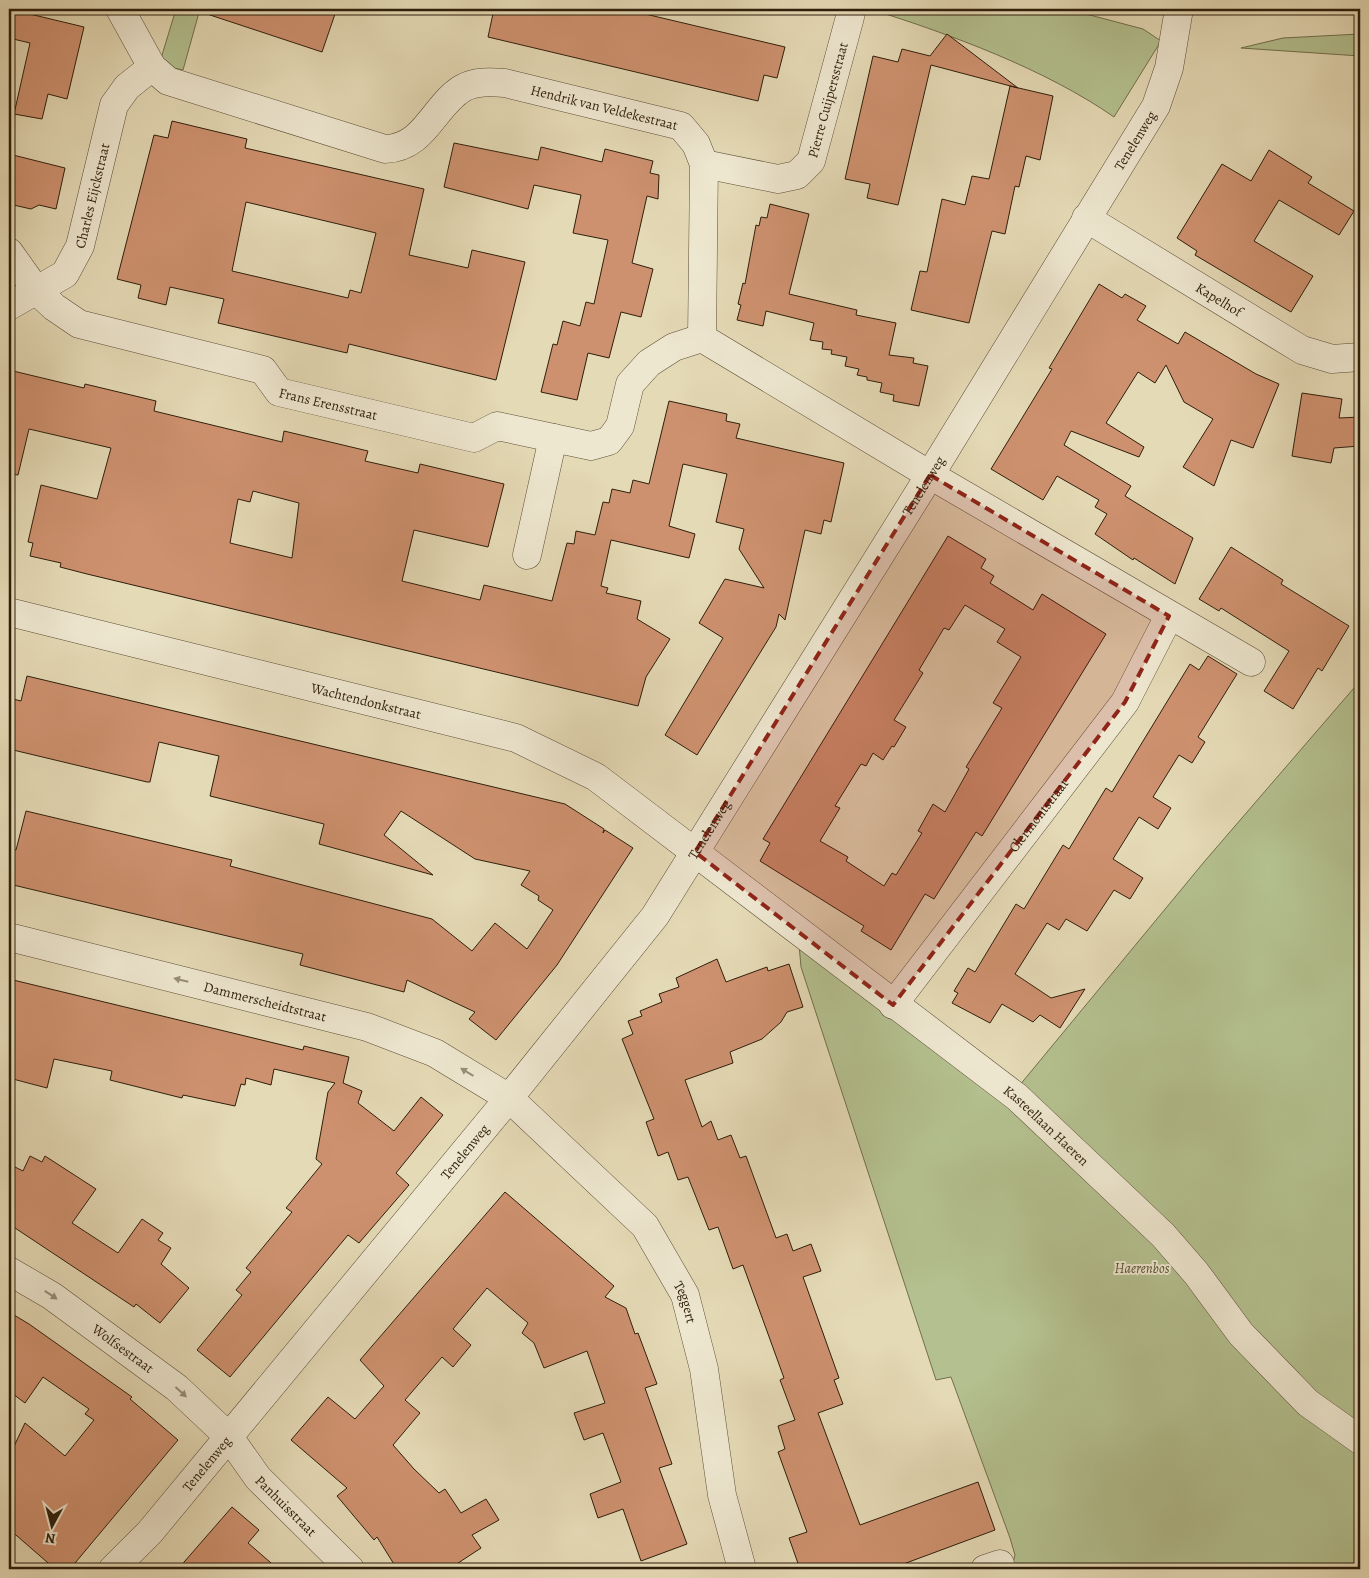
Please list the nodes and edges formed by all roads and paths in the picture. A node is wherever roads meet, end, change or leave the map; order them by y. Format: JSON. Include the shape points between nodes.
{"nodes":[{"id":1,"x":120,"y":9,"type":"edge"},
{"id":2,"x":1179,"y":9,"type":"edge"},
{"id":3,"x":850,"y":17,"type":"dead end"},
{"id":4,"x":152,"y":67,"type":"junction"},
{"id":5,"x":704,"y":164,"type":"junction"},
{"id":6,"x":1086,"y":218,"type":"junction"},
{"id":7,"x":9,"y":252,"type":"edge"},
{"id":8,"x":36,"y":290,"type":"junction"},
{"id":9,"x":9,"y":306,"type":"edge"},
{"id":10,"x":702,"y":338,"type":"junction"},
{"id":11,"x":1360,"y":357,"type":"edge"},
{"id":12,"x":553,"y":438,"type":"junction"},
{"id":13,"x":930,"y":475,"type":"junction"},
{"id":14,"x":527,"y":555,"type":"dead end"},
{"id":15,"x":9,"y":612,"type":"edge"},
{"id":16,"x":1169,"y":616,"type":"junction"},
{"id":17,"x":1251,"y":662,"type":"dead end"},
{"id":18,"x":695,"y":852,"type":"junction"},
{"id":19,"x":9,"y":937,"type":"edge"},
{"id":20,"x":893,"y":1005,"type":"junction"},
{"id":21,"x":509,"y":1098,"type":"junction"},
{"id":22,"x":9,"y":1270,"type":"edge"},
{"id":23,"x":229,"y":1437,"type":"junction"},
{"id":24,"x":1360,"y":1440,"type":"edge"},
{"id":25,"x":113,"y":1569,"type":"edge"},
{"id":26,"x":350,"y":1569,"type":"edge"},
{"id":27,"x":742,"y":1569,"type":"edge"}],
"edges":[{"from":1,"to":4,"type":"street","name":"Hendrik van Veldekestraat"},
{"from":2,"to":6,"type":"street","name":"Tenelenweg","via":[[1168,68],[1156,106]]},
{"from":3,"to":5,"type":"street","name":"Pierre Cuijpersstraat","via":[[811,161],[797,175],[778,179]]},
{"from":4,"to":5,"type":"street","name":"Hendrik van Veldekestraat","via":[[168,81],[384,148],[398,148],[410,142],[463,88],[483,82],[505,82],[681,126],[696,144]]},
{"from":4,"to":8,"type":"street","name":"Charles Eijckstraat","via":[[126,87],[114,105],[75,258],[65,274]]},
{"from":5,"to":10,"type":"street","name":"Hendrik van Veldekestraat"},
{"from":6,"to":11,"type":"street","name":"Kapelhof","via":[[1302,350],[1332,359]]},
{"from":6,"to":13,"type":"street","name":"Tenelenweg"},
{"from":7,"to":8,"type":"street","name":"Frans Erensstraat"},
{"from":8,"to":9,"type":"street","name":"Charles Eijckstraat"},
{"from":8,"to":12,"type":"street","name":"Frans Erensstraat","via":[[54,308],[78,324],[263,370],[279,392],[474,438],[497,426]]},
{"from":10,"to":12,"type":"street","name":"Frans Erensstraat","via":[[674,347],[649,363],[630,384],[620,426],[609,440],[591,446]]},
{"from":10,"to":13,"type":"street"},
{"from":12,"to":14,"type":"street"},
{"from":13,"to":16,"type":"street"},
{"from":13,"to":18,"type":"street","name":"Tenelenweg"},
{"from":15,"to":18,"type":"street","name":"Wachtendonkstraat","via":[[516,738],[596,777]]},
{"from":16,"to":17,"type":"street"},
{"from":16,"to":20,"type":"street","name":"Clermontstraat","via":[[1125,702]]},
{"from":18,"to":20,"type":"street","name":"Kasteellaan Haeren"},
{"from":18,"to":21,"type":"street","name":"Tenelenweg","via":[[656,916]]},
{"from":21,"to":19,"type":"street","name":"Dammerscheidtstraat","one_way":true,"via":[[436,1053],[367,1027]]},
{"from":20,"to":24,"type":"street","name":"Kasteellaan Haeren","via":[[1017,1097],[1111,1184],[1163,1234],[1241,1334],[1308,1403]]},
{"from":21,"to":23,"type":"street","name":"Tenelenweg"},
{"from":21,"to":27,"type":"street","name":"Teggert","via":[[645,1226],[685,1296],[704,1369],[722,1495]]},
{"from":22,"to":23,"type":"street","name":"Wolfsestraat","one_way":true,"via":[[52,1296],[169,1382]]},
{"from":23,"to":25,"type":"street","name":"Tenelenweg","via":[[150,1532]]},
{"from":23,"to":26,"type":"street","name":"Panhuisstraat","via":[[258,1478]]}]}
